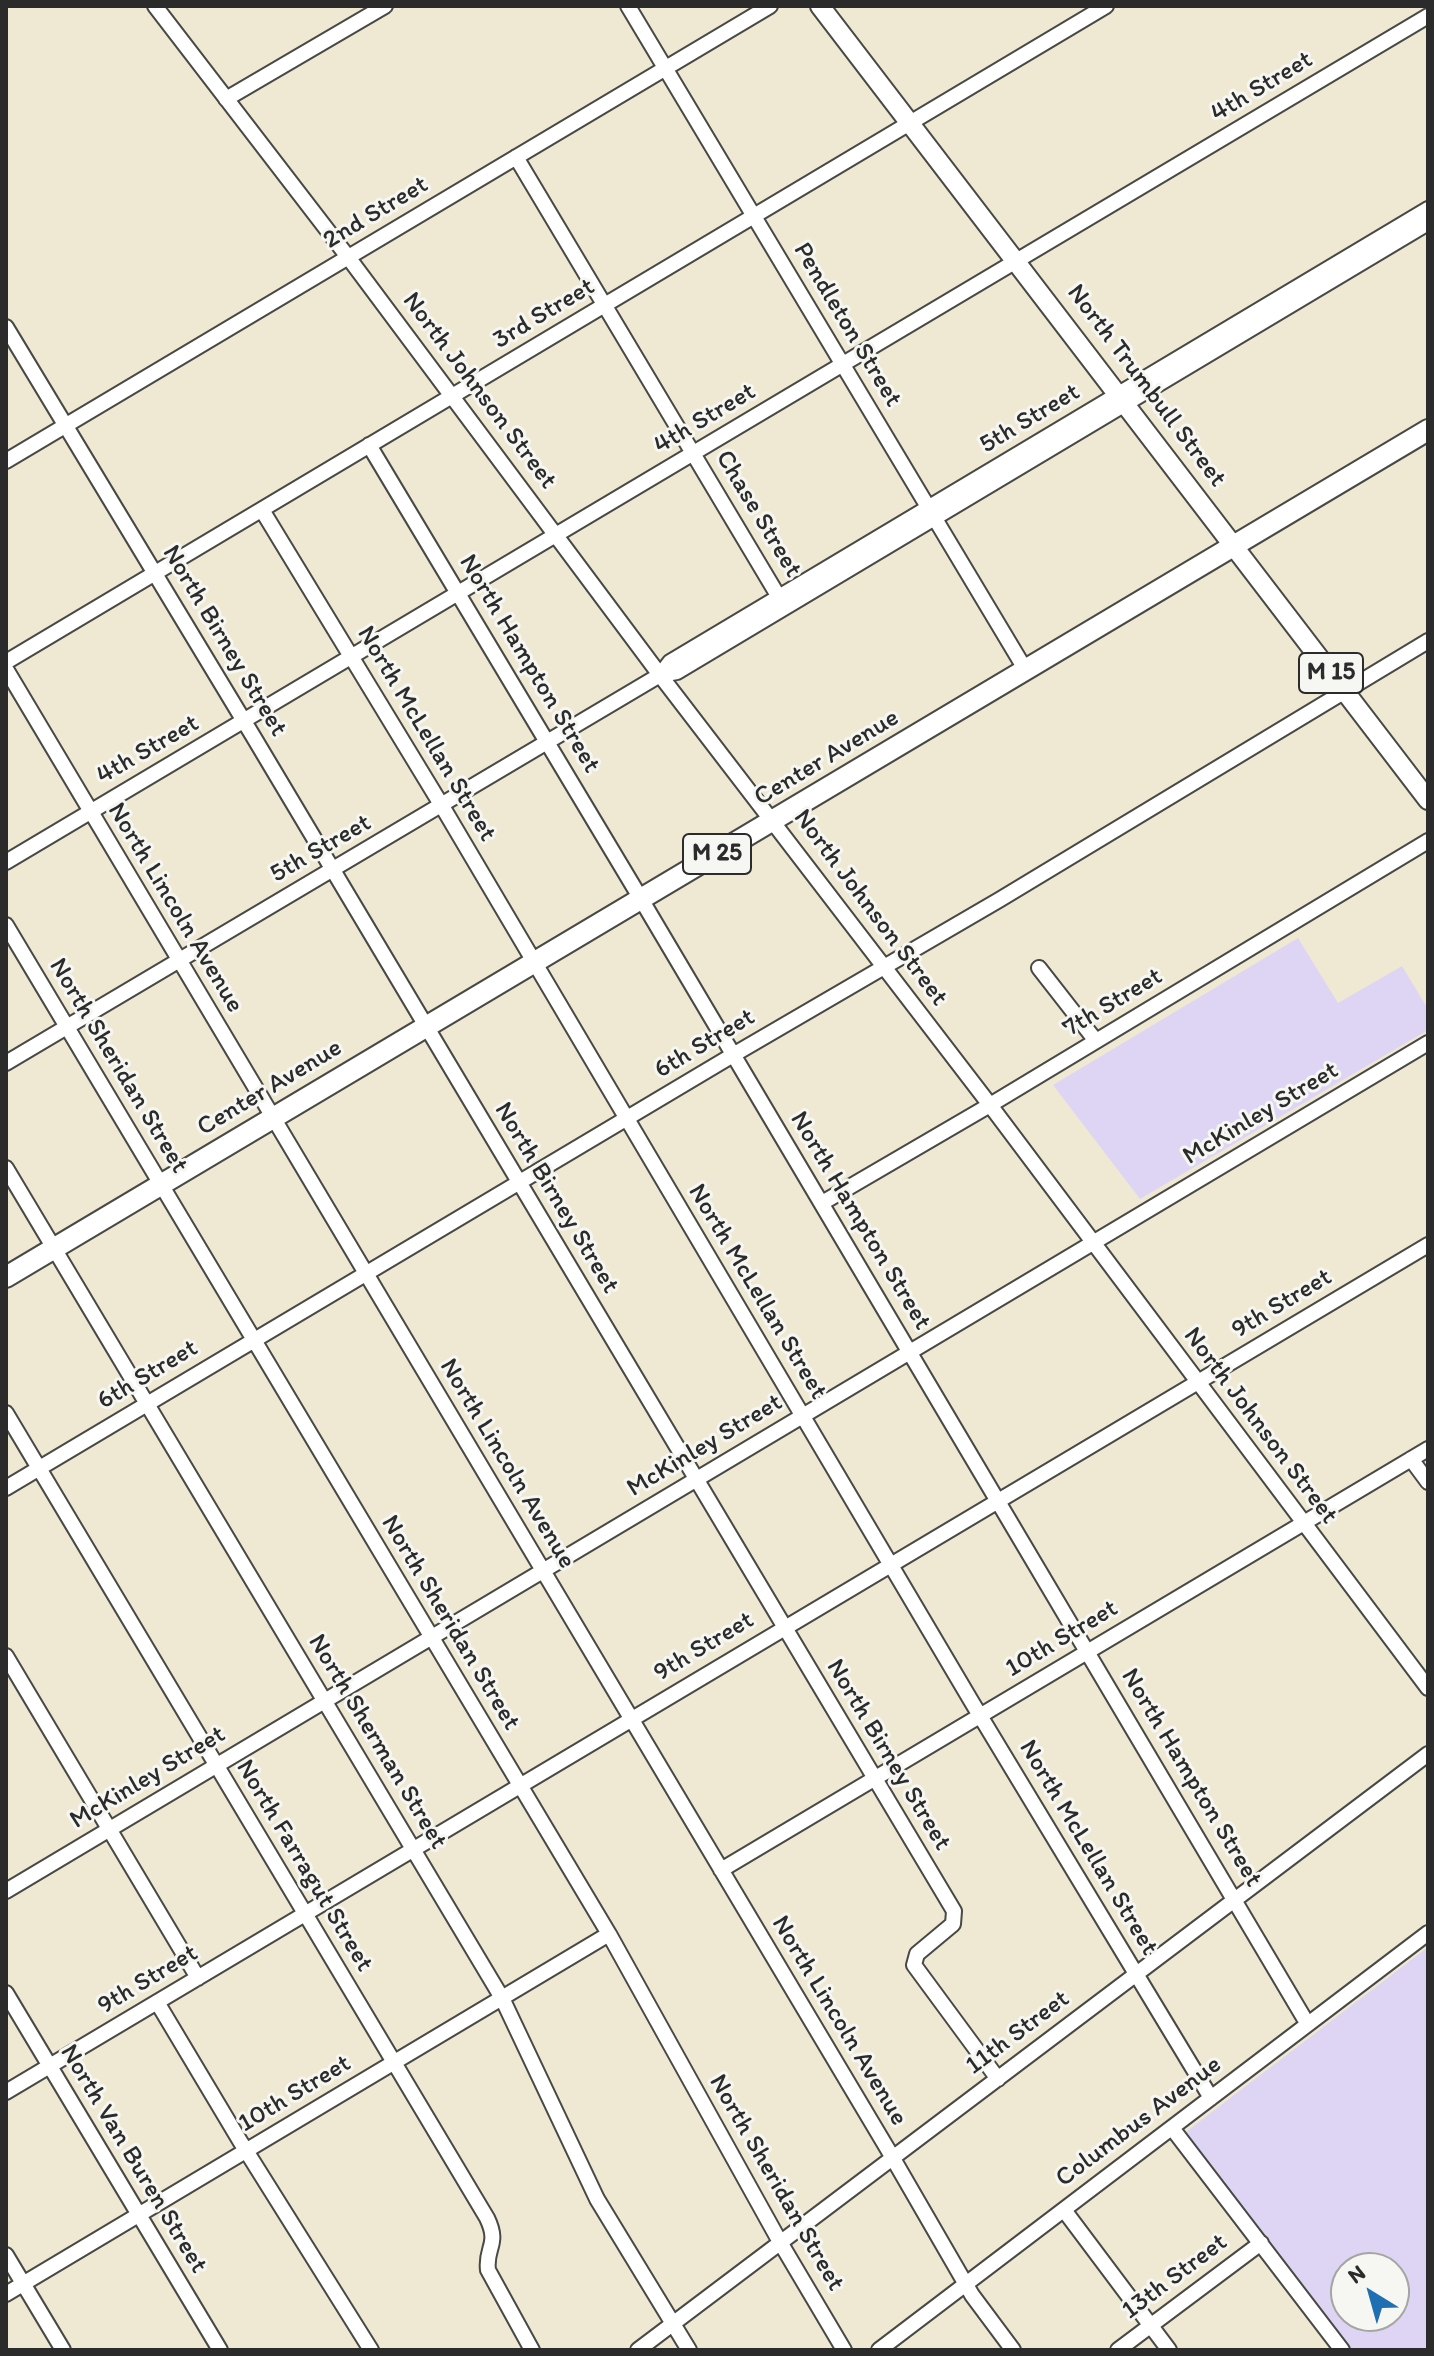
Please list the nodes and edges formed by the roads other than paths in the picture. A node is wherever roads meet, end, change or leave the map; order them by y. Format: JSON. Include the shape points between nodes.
{"nodes":[{"id":1,"x":155,"y":6,"type":"edge"},
{"id":2,"x":385,"y":6,"type":"edge"},
{"id":3,"x":628,"y":6,"type":"edge"},
{"id":4,"x":770,"y":6,"type":"edge"},
{"id":5,"x":820,"y":6,"type":"edge"},
{"id":6,"x":1106,"y":6,"type":"edge"},
{"id":7,"x":1428,"y":16,"type":"edge"},
{"id":8,"x":665,"y":69,"type":"junction"},
{"id":9,"x":226,"y":99,"type":"junction"},
{"id":10,"x":911,"y":123,"type":"junction"},
{"id":11,"x":516,"y":157,"type":"junction"},
{"id":12,"x":1428,"y":209,"type":"edge"},
{"id":13,"x":754,"y":216,"type":"junction"},
{"id":14,"x":1428,"y":223,"type":"edge"},
{"id":15,"x":348,"y":257,"type":"junction"},
{"id":16,"x":1018,"y":262,"type":"junction"},
{"id":17,"x":1311,"y":286,"type":"junction"},
{"id":18,"x":606,"y":305,"type":"junction"},
{"id":19,"x":6,"y":327,"type":"edge"},
{"id":20,"x":844,"y":365,"type":"junction"},
{"id":21,"x":453,"y":396,"type":"junction"},
{"id":22,"x":1121,"y":400,"type":"junction"},
{"id":23,"x":66,"y":425,"type":"junction"},
{"id":24,"x":1428,"y":430,"type":"edge"},
{"id":25,"x":369,"y":445,"type":"junction"},
{"id":26,"x":694,"y":454,"type":"junction"},
{"id":27,"x":6,"y":461,"type":"edge"},
{"id":28,"x":262,"y":510,"type":"junction"},
{"id":29,"x":930,"y":514,"type":"junction"},
{"id":30,"x":558,"y":536,"type":"junction"},
{"id":31,"x":1235,"y":545,"type":"junction"},
{"id":32,"x":155,"y":572,"type":"junction"},
{"id":33,"x":459,"y":594,"type":"junction"},
{"id":34,"x":782,"y":603,"type":"junction"},
{"id":35,"x":1428,"y":641,"type":"edge"},
{"id":36,"x":353,"y":658,"type":"junction"},
{"id":37,"x":6,"y":662,"type":"edge"},
{"id":38,"x":6,"y":669,"type":"edge"},
{"id":39,"x":1025,"y":669,"type":"junction"},
{"id":40,"x":660,"y":675,"type":"junction"},
{"id":41,"x":1345,"y":693,"type":"junction"},
{"id":42,"x":245,"y":722,"type":"junction"},
{"id":43,"x":547,"y":743,"type":"junction"},
{"id":44,"x":1428,"y":800,"type":"edge"},
{"id":45,"x":442,"y":806,"type":"junction"},
{"id":46,"x":90,"y":812,"type":"junction"},
{"id":47,"x":774,"y":821,"type":"junction"},
{"id":48,"x":1428,"y":841,"type":"edge"},
{"id":49,"x":6,"y":862,"type":"edge"},
{"id":50,"x":332,"y":871,"type":"junction"},
{"id":51,"x":641,"y":899,"type":"junction"},
{"id":52,"x":6,"y":925,"type":"edge"},
{"id":53,"x":178,"y":961,"type":"junction"},
{"id":54,"x":534,"y":962,"type":"junction"},
{"id":55,"x":884,"y":967,"type":"junction"},
{"id":56,"x":1039,"y":968,"type":"dead end"},
{"id":57,"x":426,"y":1026,"type":"junction"},
{"id":58,"x":67,"y":1027,"type":"junction"},
{"id":59,"x":1096,"y":1041,"type":"junction"},
{"id":60,"x":1428,"y":1043,"type":"edge"},
{"id":61,"x":733,"y":1055,"type":"junction"},
{"id":62,"x":6,"y":1063,"type":"edge"},
{"id":63,"x":990,"y":1105,"type":"junction"},
{"id":64,"x":272,"y":1117,"type":"junction"},
{"id":65,"x":626,"y":1119,"type":"junction"},
{"id":66,"x":6,"y":1168,"type":"edge"},
{"id":67,"x":518,"y":1182,"type":"junction"},
{"id":68,"x":161,"y":1184,"type":"junction"},
{"id":69,"x":822,"y":1203,"type":"junction"},
{"id":70,"x":1091,"y":1242,"type":"junction"},
{"id":71,"x":1428,"y":1245,"type":"edge"},
{"id":72,"x":54,"y":1248,"type":"junction"},
{"id":73,"x":365,"y":1275,"type":"junction"},
{"id":74,"x":6,"y":1277,"type":"edge"},
{"id":75,"x":253,"y":1340,"type":"junction"},
{"id":76,"x":909,"y":1351,"type":"junction"},
{"id":77,"x":1196,"y":1383,"type":"junction"},
{"id":78,"x":147,"y":1404,"type":"junction"},
{"id":79,"x":6,"y":1413,"type":"edge"},
{"id":80,"x":803,"y":1415,"type":"junction"},
{"id":81,"x":1428,"y":1449,"type":"edge"},
{"id":82,"x":1411,"y":1459,"type":"junction"},
{"id":83,"x":39,"y":1468,"type":"junction"},
{"id":84,"x":695,"y":1479,"type":"junction"},
{"id":85,"x":1428,"y":1482,"type":"edge"},
{"id":86,"x":6,"y":1488,"type":"edge"},
{"id":87,"x":998,"y":1500,"type":"junction"},
{"id":88,"x":1304,"y":1523,"type":"junction"},
{"id":89,"x":890,"y":1564,"type":"junction"},
{"id":90,"x":543,"y":1571,"type":"junction"},
{"id":91,"x":783,"y":1627,"type":"junction"},
{"id":92,"x":431,"y":1637,"type":"junction"},
{"id":93,"x":1087,"y":1652,"type":"junction"},
{"id":94,"x":6,"y":1656,"type":"edge"},
{"id":95,"x":1428,"y":1688,"type":"edge"},
{"id":96,"x":324,"y":1701,"type":"junction"},
{"id":97,"x":981,"y":1716,"type":"junction"},
{"id":98,"x":631,"y":1719,"type":"junction"},
{"id":99,"x":1428,"y":1754,"type":"edge"},
{"id":100,"x":216,"y":1765,"type":"junction"},
{"id":101,"x":873,"y":1779,"type":"junction"},
{"id":102,"x":520,"y":1786,"type":"junction"},
{"id":103,"x":109,"y":1829,"type":"junction"},
{"id":104,"x":412,"y":1850,"type":"junction"},
{"id":105,"x":721,"y":1870,"type":"junction"},
{"id":106,"x":6,"y":1891,"type":"edge"},
{"id":107,"x":1235,"y":1900,"type":"junction"},
{"id":108,"x":305,"y":1913,"type":"junction"},
{"id":109,"x":1428,"y":1933,"type":"edge"},
{"id":110,"x":609,"y":1934,"type":"junction"},
{"id":111,"x":1136,"y":1974,"type":"junction"},
{"id":112,"x":198,"y":1978,"type":"junction"},
{"id":113,"x":6,"y":1993,"type":"edge"},
{"id":114,"x":502,"y":1998,"type":"junction"},
{"id":115,"x":157,"y":2002,"type":"junction"},
{"id":116,"x":1307,"y":2023,"type":"junction"},
{"id":117,"x":394,"y":2063,"type":"junction"},
{"id":118,"x":50,"y":2067,"type":"junction"},
{"id":119,"x":998,"y":2079,"type":"junction"},
{"id":120,"x":6,"y":2092,"type":"edge"},
{"id":121,"x":1211,"y":2098,"type":"junction"},
{"id":122,"x":1172,"y":2128,"type":"junction"},
{"id":123,"x":246,"y":2151,"type":"junction"},
{"id":124,"x":893,"y":2158,"type":"junction"},
{"id":125,"x":1064,"y":2210,"type":"junction"},
{"id":126,"x":140,"y":2215,"type":"junction"},
{"id":127,"x":780,"y":2242,"type":"junction"},
{"id":128,"x":1261,"y":2243,"type":"junction"},
{"id":129,"x":6,"y":2255,"type":"edge"},
{"id":130,"x":23,"y":2284,"type":"junction"},
{"id":131,"x":967,"y":2284,"type":"junction"},
{"id":132,"x":6,"y":2294,"type":"edge"},
{"id":133,"x":672,"y":2324,"type":"junction"},
{"id":134,"x":1151,"y":2326,"type":"junction"},
{"id":135,"x":63,"y":2350,"type":"edge"},
{"id":136,"x":220,"y":2350,"type":"edge"},
{"id":137,"x":371,"y":2350,"type":"edge"},
{"id":138,"x":532,"y":2350,"type":"edge"},
{"id":139,"x":638,"y":2350,"type":"edge"},
{"id":140,"x":689,"y":2350,"type":"edge"},
{"id":141,"x":844,"y":2350,"type":"edge"},
{"id":142,"x":879,"y":2350,"type":"edge"},
{"id":143,"x":1013,"y":2350,"type":"edge"},
{"id":144,"x":1118,"y":2350,"type":"edge"},
{"id":145,"x":1169,"y":2350,"type":"edge"},
{"id":146,"x":1342,"y":2350,"type":"edge"}],
"edges":[{"from":1,"to":9,"type":"street","name":"North Johnson Street"},
{"from":2,"to":9,"type":"street"},
{"from":3,"to":8,"type":"street","name":"Pendleton Street"},
{"from":4,"to":8,"type":"street","name":"2nd Street"},
{"from":5,"to":10,"type":"main road","name":"North Trumbull Street"},
{"from":6,"to":10,"type":"street","name":"3rd Street"},
{"from":7,"to":16,"type":"street","name":"4th Street"},
{"from":8,"to":11,"type":"street","name":"2nd Street"},
{"from":8,"to":13,"type":"street","name":"Pendleton Street"},
{"from":9,"to":15,"type":"street","name":"North Johnson Street"},
{"from":10,"to":13,"type":"street","name":"3rd Street"},
{"from":10,"to":16,"type":"main road","name":"North Trumbull Street"},
{"from":11,"to":15,"type":"street","name":"2nd Street"},
{"from":11,"to":18,"type":"street","name":"Chase Street"},
{"from":12,"to":17,"type":"street","name":"5th Street"},
{"from":13,"to":18,"type":"street","name":"3rd Street"},
{"from":13,"to":20,"type":"street","name":"Pendleton Street"},
{"from":14,"to":17,"type":"street","name":"5th Street"},
{"from":15,"to":21,"type":"street","name":"North Johnson Street"},
{"from":15,"to":23,"type":"street","name":"2nd Street"},
{"from":16,"to":20,"type":"street","name":"4th Street"},
{"from":16,"to":22,"type":"main road","name":"North Trumbull Street"},
{"from":17,"to":22,"type":"street","name":"5th Street"},
{"from":18,"to":21,"type":"street","name":"3rd Street"},
{"from":18,"to":26,"type":"street","name":"Chase Street"},
{"from":19,"to":23,"type":"street","name":"North Birney Street"},
{"from":20,"to":26,"type":"street","name":"4th Street"},
{"from":20,"to":29,"type":"street","name":"Pendleton Street"},
{"from":21,"to":25,"type":"street","name":"3rd Street"},
{"from":21,"to":30,"type":"street","name":"North Johnson Street"},
{"from":22,"to":29,"type":"street","name":"5th Street"},
{"from":22,"to":31,"type":"main road","name":"North Trumbull Street"},
{"from":23,"to":27,"type":"street","name":"2nd Street"},
{"from":23,"to":32,"type":"street","name":"North Birney Street"},
{"from":24,"to":31,"type":"highway","name":"Center Avenue","number":"M 25"},
{"from":25,"to":28,"type":"street","name":"3rd Street"},
{"from":25,"to":33,"type":"street","name":"North Hampton Street"},
{"from":26,"to":30,"type":"street","name":"4th Street"},
{"from":26,"to":34,"type":"street","name":"Chase Street"},
{"from":28,"to":32,"type":"street","name":"3rd Street"},
{"from":28,"to":36,"type":"street","name":"North McLellan Street"},
{"from":29,"to":34,"type":"street","name":"5th Street"},
{"from":29,"to":39,"type":"street","name":"Pendleton Street"},
{"from":30,"to":33,"type":"street","name":"4th Street"},
{"from":30,"to":40,"type":"street","name":"North Johnson Street"},
{"from":31,"to":39,"type":"highway","name":"Center Avenue","number":"M 25"},
{"from":31,"to":41,"type":"main road","name":"North Trumbull Street","number":"M 15"},
{"from":32,"to":37,"type":"street","name":"3rd Street"},
{"from":32,"to":42,"type":"street","name":"North Birney Street"},
{"from":33,"to":36,"type":"street","name":"4th Street"},
{"from":33,"to":43,"type":"street","name":"North Hampton Street"},
{"from":34,"to":40,"type":"street","name":"5th Street","via":[[670,662]]},
{"from":35,"to":41,"type":"street","name":"6th Street"},
{"from":36,"to":42,"type":"street","name":"4th Street"},
{"from":36,"to":45,"type":"street","name":"North McLellan Street"},
{"from":38,"to":46,"type":"street","name":"North Lincoln Avenue"},
{"from":39,"to":47,"type":"highway","name":"Center Avenue","number":"M 25"},
{"from":40,"to":43,"type":"street","name":"5th Street"},
{"from":40,"to":47,"type":"street","name":"North Johnson Street"},
{"from":41,"to":44,"type":"main road","name":"North Trumbull Street","number":"M 15"},
{"from":41,"to":55,"type":"street","name":"6th Street"},
{"from":42,"to":46,"type":"street","name":"4th Street"},
{"from":42,"to":50,"type":"street","name":"North Birney Street"},
{"from":43,"to":45,"type":"street","name":"5th Street"},
{"from":43,"to":51,"type":"street","name":"North Hampton Street"},
{"from":45,"to":50,"type":"street","name":"5th Street"},
{"from":45,"to":54,"type":"street","name":"North McLellan Street"},
{"from":46,"to":49,"type":"street","name":"4th Street"},
{"from":46,"to":53,"type":"street","name":"North Lincoln Avenue"},
{"from":47,"to":51,"type":"highway","name":"Center Avenue","number":"M 25"},
{"from":47,"to":55,"type":"street","name":"North Johnson Street"},
{"from":48,"to":59,"type":"street","name":"7th Street"},
{"from":50,"to":53,"type":"street","name":"5th Street"},
{"from":50,"to":57,"type":"street","name":"North Birney Street"},
{"from":51,"to":54,"type":"highway","name":"Center Avenue","number":"M 25"},
{"from":51,"to":61,"type":"street","name":"North Hampton Street"},
{"from":52,"to":58,"type":"street","name":"North Sheridan Street"},
{"from":53,"to":58,"type":"street","name":"5th Street"},
{"from":53,"to":64,"type":"street","name":"North Lincoln Avenue"},
{"from":54,"to":57,"type":"highway","name":"Center Avenue","number":"M 25"},
{"from":54,"to":65,"type":"street","name":"North McLellan Street"},
{"from":55,"to":61,"type":"street","name":"6th Street"},
{"from":55,"to":63,"type":"street","name":"North Johnson Street"},
{"from":56,"to":59,"type":"street"},
{"from":57,"to":64,"type":"highway","name":"Center Avenue","number":"M 25"},
{"from":57,"to":67,"type":"street","name":"North Birney Street"},
{"from":58,"to":62,"type":"street","name":"5th Street"},
{"from":58,"to":68,"type":"street","name":"North Sheridan Street"},
{"from":59,"to":63,"type":"street","name":"7th Street"},
{"from":60,"to":70,"type":"street","name":"McKinley Street"},
{"from":61,"to":65,"type":"street","name":"6th Street"},
{"from":61,"to":69,"type":"street","name":"North Hampton Street"},
{"from":63,"to":69,"type":"street","name":"7th Street"},
{"from":63,"to":70,"type":"street","name":"North Johnson Street"},
{"from":64,"to":68,"type":"highway","name":"Center Avenue","number":"M 25"},
{"from":64,"to":73,"type":"street","name":"North Lincoln Avenue"},
{"from":65,"to":67,"type":"street","name":"6th Street"},
{"from":65,"to":80,"type":"street","name":"North McLellan Street"},
{"from":66,"to":72,"type":"street","name":"North Sherman Street"},
{"from":67,"to":73,"type":"street","name":"6th Street"},
{"from":67,"to":84,"type":"street","name":"North Birney Street"},
{"from":68,"to":72,"type":"highway","name":"Center Avenue","number":"M 25"},
{"from":68,"to":75,"type":"street","name":"North Sheridan Street"},
{"from":69,"to":76,"type":"street","name":"North Hampton Street"},
{"from":70,"to":76,"type":"street","name":"McKinley Street"},
{"from":70,"to":77,"type":"street","name":"North Johnson Street"},
{"from":71,"to":77,"type":"street","name":"9th Street"},
{"from":72,"to":74,"type":"highway","name":"Center Avenue","number":"M 25"},
{"from":72,"to":78,"type":"street","name":"North Sherman Street"},
{"from":73,"to":75,"type":"street","name":"6th Street"},
{"from":73,"to":90,"type":"street","name":"North Lincoln Avenue"},
{"from":75,"to":78,"type":"street","name":"6th Street"},
{"from":75,"to":92,"type":"street","name":"North Sheridan Street"},
{"from":76,"to":80,"type":"street","name":"McKinley Street"},
{"from":76,"to":87,"type":"street","name":"North Hampton Street"},
{"from":77,"to":87,"type":"street","name":"9th Street"},
{"from":77,"to":88,"type":"street","name":"North Johnson Street"},
{"from":78,"to":83,"type":"street","name":"6th Street"},
{"from":78,"to":96,"type":"street","name":"North Sherman Street"},
{"from":79,"to":83,"type":"street","name":"North Farragut Street"},
{"from":80,"to":84,"type":"street","name":"McKinley Street"},
{"from":80,"to":89,"type":"street","name":"North McLellan Street"},
{"from":81,"to":82,"type":"street","name":"10th Street"},
{"from":82,"to":85,"type":"street"},
{"from":82,"to":88,"type":"street","name":"10th Street"},
{"from":83,"to":86,"type":"street","name":"6th Street"},
{"from":83,"to":100,"type":"street","name":"North Farragut Street"},
{"from":84,"to":90,"type":"street","name":"McKinley Street"},
{"from":84,"to":91,"type":"street","name":"North Birney Street"},
{"from":87,"to":89,"type":"street","name":"9th Street"},
{"from":87,"to":93,"type":"street","name":"North Hampton Street"},
{"from":88,"to":93,"type":"street","name":"10th Street"},
{"from":88,"to":95,"type":"street","name":"North Johnson Street"},
{"from":89,"to":91,"type":"street","name":"9th Street"},
{"from":89,"to":97,"type":"street","name":"North McLellan Street"},
{"from":90,"to":92,"type":"street","name":"McKinley Street"},
{"from":90,"to":98,"type":"street","name":"North Lincoln Avenue"},
{"from":91,"to":98,"type":"street","name":"9th Street"},
{"from":91,"to":101,"type":"street","name":"North Birney Street"},
{"from":92,"to":96,"type":"street","name":"McKinley Street"},
{"from":92,"to":102,"type":"street","name":"North Sheridan Street"},
{"from":93,"to":97,"type":"street","name":"10th Street"},
{"from":93,"to":107,"type":"street","name":"North Hampton Street"},
{"from":94,"to":103,"type":"street"},
{"from":96,"to":100,"type":"street","name":"McKinley Street"},
{"from":96,"to":104,"type":"street","name":"North Sherman Street"},
{"from":97,"to":101,"type":"street","name":"10th Street"},
{"from":97,"to":111,"type":"street","name":"North McLellan Street"},
{"from":98,"to":102,"type":"street","name":"9th Street"},
{"from":98,"to":105,"type":"street","name":"North Lincoln Avenue"},
{"from":99,"to":107,"type":"street","name":"11th Street"},
{"from":100,"to":103,"type":"street","name":"McKinley Street"},
{"from":100,"to":108,"type":"street","name":"North Farragut Street"},
{"from":101,"to":105,"type":"street","name":"10th Street"},
{"from":101,"to":119,"type":"street","name":"North Birney Street","via":[[954,1911],[953,1924],[917,1954],[914,1965]]},
{"from":102,"to":104,"type":"street","name":"9th Street"},
{"from":102,"to":110,"type":"street","name":"North Sheridan Street"},
{"from":103,"to":106,"type":"street","name":"McKinley Street"},
{"from":103,"to":112,"type":"street"},
{"from":104,"to":108,"type":"street","name":"9th Street"},
{"from":104,"to":114,"type":"street","name":"North Sherman Street"},
{"from":105,"to":124,"type":"street","name":"North Lincoln Avenue"},
{"from":107,"to":111,"type":"street","name":"11th Street"},
{"from":107,"to":116,"type":"street","name":"North Hampton Street"},
{"from":108,"to":112,"type":"street","name":"9th Street"},
{"from":108,"to":117,"type":"street","name":"North Farragut Street"},
{"from":109,"to":116,"type":"street","name":"Columbus Avenue"},
{"from":110,"to":114,"type":"street","name":"10th Street"},
{"from":110,"to":127,"type":"street","name":"North Sheridan Street"},
{"from":111,"to":119,"type":"street","name":"11th Street"},
{"from":111,"to":121,"type":"street","name":"North McLellan Street"},
{"from":112,"to":115,"type":"street","name":"9th Street"},
{"from":113,"to":118,"type":"street","name":"North Van Buren Street"},
{"from":114,"to":117,"type":"street","name":"10th Street"},
{"from":114,"to":133,"type":"street","name":"North Sherman Street","via":[[597,2199]]},
{"from":115,"to":118,"type":"street","name":"9th Street"},
{"from":115,"to":123,"type":"street"},
{"from":116,"to":121,"type":"street","name":"Columbus Avenue"},
{"from":117,"to":123,"type":"street","name":"10th Street"},
{"from":117,"to":138,"type":"street","name":"North Farragut Street","via":[[493,2230],[488,2270]]},
{"from":118,"to":120,"type":"street","name":"9th Street"},
{"from":118,"to":126,"type":"street","name":"North Van Buren Street"},
{"from":119,"to":124,"type":"street","name":"11th Street"},
{"from":121,"to":122,"type":"street","name":"Columbus Avenue"},
{"from":122,"to":125,"type":"street","name":"Columbus Avenue"},
{"from":122,"to":128,"type":"street"},
{"from":123,"to":126,"type":"street","name":"10th Street"},
{"from":123,"to":137,"type":"street"},
{"from":124,"to":127,"type":"street","name":"11th Street"},
{"from":124,"to":131,"type":"street","name":"North Lincoln Avenue"},
{"from":125,"to":131,"type":"street","name":"Columbus Avenue"},
{"from":125,"to":134,"type":"street"},
{"from":126,"to":130,"type":"street","name":"10th Street"},
{"from":126,"to":136,"type":"street","name":"North Van Buren Street"},
{"from":127,"to":133,"type":"street","name":"11th Street"},
{"from":127,"to":141,"type":"street","name":"North Sheridan Street"},
{"from":128,"to":134,"type":"street","name":"13th Street"},
{"from":128,"to":146,"type":"street"},
{"from":129,"to":130,"type":"street"},
{"from":130,"to":132,"type":"street","name":"10th Street"},
{"from":130,"to":135,"type":"street"},
{"from":131,"to":142,"type":"street","name":"Columbus Avenue"},
{"from":131,"to":143,"type":"street","name":"North Lincoln Avenue"},
{"from":133,"to":139,"type":"street","name":"11th Street"},
{"from":133,"to":140,"type":"street","name":"North Sherman Street"},
{"from":134,"to":144,"type":"street","name":"13th Street"},
{"from":134,"to":145,"type":"street"}]}
